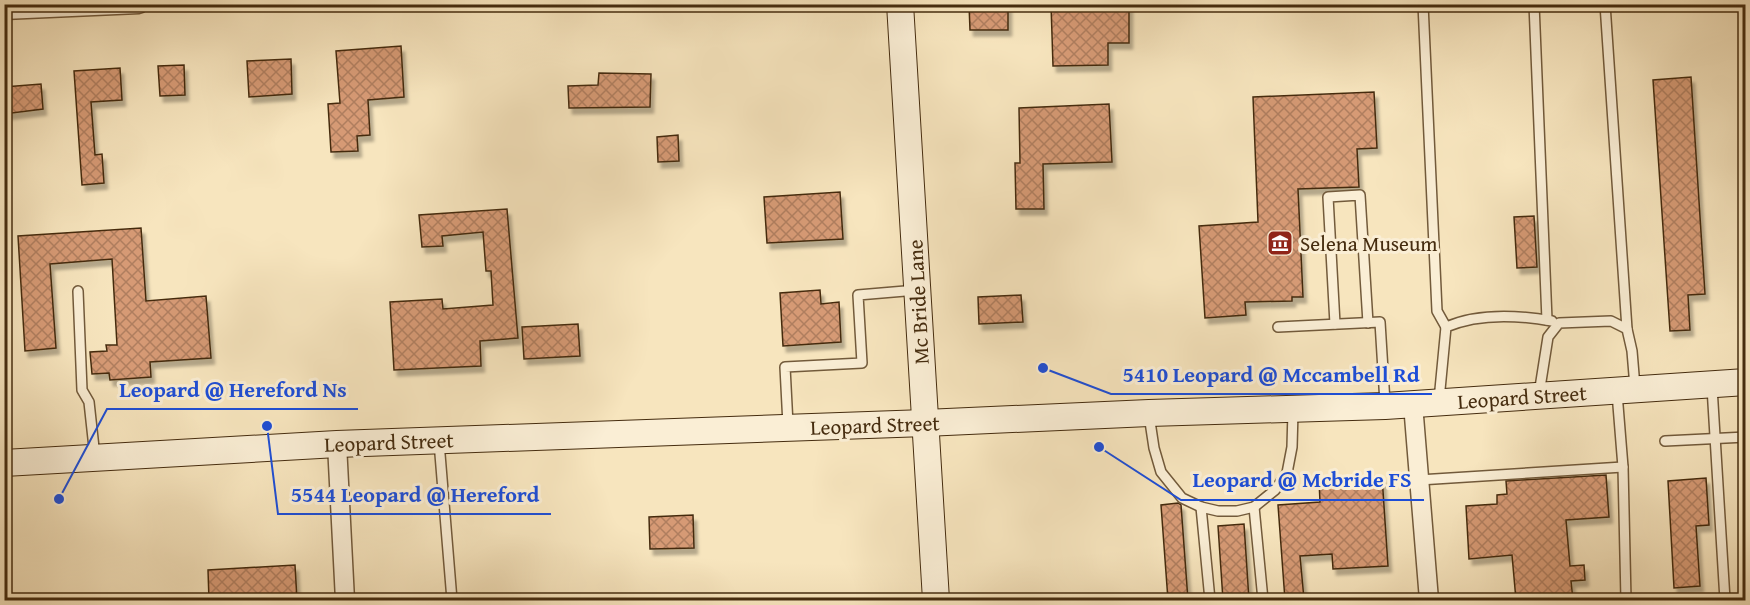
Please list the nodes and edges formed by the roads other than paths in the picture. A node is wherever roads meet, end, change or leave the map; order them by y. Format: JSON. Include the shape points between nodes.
{"nodes":[{"id":1,"x":139,"y":4,"type":"edge"},
{"id":2,"x":900,"y":4,"type":"edge"},
{"id":3,"x":1423,"y":4,"type":"edge"},
{"id":4,"x":1534,"y":4,"type":"edge"},
{"id":5,"x":1605,"y":4,"type":"edge"},
{"id":6,"x":4,"y":10,"type":"edge"},
{"id":7,"x":917,"y":290,"type":"junction"},
{"id":8,"x":78,"y":291,"type":"dead end"},
{"id":9,"x":1547,"y":320,"type":"junction"},
{"id":10,"x":1368,"y":322,"type":"junction"},
{"id":11,"x":1559,"y":323,"type":"junction"},
{"id":12,"x":1335,"y":324,"type":"junction"},
{"id":13,"x":1278,"y":327,"type":"dead end"},
{"id":14,"x":1446,"y":327,"type":"junction"},
{"id":15,"x":1627,"y":328,"type":"junction"},
{"id":16,"x":1746,"y":382,"type":"edge"},
{"id":17,"x":1712,"y":385,"type":"junction"},
{"id":18,"x":1626,"y":390,"type":"junction"},
{"id":19,"x":1539,"y":396,"type":"junction"},
{"id":20,"x":1439,"y":403,"type":"junction"},
{"id":21,"x":1413,"y":404,"type":"junction"},
{"id":22,"x":1385,"y":406,"type":"junction"},
{"id":23,"x":1293,"y":409,"type":"junction"},
{"id":24,"x":1149,"y":413,"type":"junction"},
{"id":25,"x":925,"y":423,"type":"junction"},
{"id":26,"x":788,"y":428,"type":"junction"},
{"id":27,"x":1746,"y":436,"type":"edge"},
{"id":28,"x":1715,"y":438,"type":"junction"},
{"id":29,"x":439,"y":440,"type":"junction"},
{"id":30,"x":1665,"y":441,"type":"dead end"},
{"id":31,"x":337,"y":444,"type":"junction"},
{"id":32,"x":95,"y":458,"type":"junction"},
{"id":33,"x":4,"y":463,"type":"edge"},
{"id":34,"x":1623,"y":467,"type":"junction"},
{"id":35,"x":1419,"y":480,"type":"junction"},
{"id":36,"x":1201,"y":507,"type":"junction"},
{"id":37,"x":1254,"y":507,"type":"junction"},
{"id":38,"x":345,"y":600,"type":"edge"},
{"id":39,"x":452,"y":600,"type":"edge"},
{"id":40,"x":936,"y":600,"type":"edge"},
{"id":41,"x":1210,"y":600,"type":"edge"},
{"id":42,"x":1263,"y":600,"type":"edge"},
{"id":43,"x":1429,"y":600,"type":"edge"},
{"id":44,"x":1626,"y":600,"type":"edge"},
{"id":45,"x":1725,"y":600,"type":"edge"}],
"edges":[{"from":1,"to":6,"type":"street"},
{"from":2,"to":7,"type":"main road","name":"Mc Bride Lane"},
{"from":3,"to":14,"type":"lane","via":[[1437,311]]},
{"from":4,"to":9,"type":"lane"},
{"from":5,"to":15,"type":"lane"},
{"from":7,"to":25,"type":"main road","name":"Mc Bride Lane"},
{"from":7,"to":26,"type":"lane","via":[[858,296],[862,363],[786,367]]},
{"from":8,"to":32,"type":"lane","via":[[82,390],[89,402]]},
{"from":9,"to":11,"type":"lane"},
{"from":9,"to":14,"type":"lane","via":[[1480,317]]},
{"from":10,"to":12,"type":"lane"},
{"from":10,"to":12,"type":"lane","via":[[1360,195],[1328,197]]},
{"from":10,"to":22,"type":"lane","via":[[1380,322]]},
{"from":11,"to":15,"type":"lane","via":[[1611,321]]},
{"from":11,"to":19,"type":"lane","via":[[1548,337]]},
{"from":12,"to":13,"type":"lane"},
{"from":14,"to":20,"type":"lane"},
{"from":15,"to":18,"type":"lane","via":[[1632,351]]},
{"from":16,"to":17,"type":"main road","name":"Leopard Street"},
{"from":17,"to":18,"type":"main road","name":"Leopard Street"},
{"from":17,"to":28,"type":"lane"},
{"from":18,"to":19,"type":"main road","name":"Leopard Street"},
{"from":18,"to":34,"type":"lane"},
{"from":19,"to":20,"type":"main road","name":"Leopard Street"},
{"from":20,"to":21,"type":"main road","name":"Leopard Street"},
{"from":21,"to":22,"type":"main road","name":"Leopard Street"},
{"from":21,"to":35,"type":"street"},
{"from":22,"to":23,"type":"main road","name":"Leopard Street"},
{"from":23,"to":24,"type":"main road","name":"Leopard Street"},
{"from":23,"to":37,"type":"lane","via":[[1287,472],[1275,490]]},
{"from":24,"to":25,"type":"main road","name":"Leopard Street"},
{"from":24,"to":36,"type":"lane","via":[[1161,472],[1182,498]]},
{"from":25,"to":26,"type":"main road","name":"Leopard Street"},
{"from":25,"to":40,"type":"main road","name":"Mc Bride Lane"},
{"from":26,"to":29,"type":"main road","name":"Leopard Street"},
{"from":27,"to":28,"type":"lane"},
{"from":28,"to":30,"type":"lane"},
{"from":28,"to":45,"type":"lane"},
{"from":29,"to":31,"type":"main road","name":"Leopard Street"},
{"from":29,"to":39,"type":"lane"},
{"from":31,"to":32,"type":"main road","name":"Leopard Street"},
{"from":31,"to":38,"type":"street"},
{"from":32,"to":33,"type":"main road","name":"Leopard Street"},
{"from":34,"to":35,"type":"lane"},
{"from":34,"to":44,"type":"lane"},
{"from":35,"to":43,"type":"street"},
{"from":36,"to":37,"type":"lane","via":[[1218,511]]},
{"from":36,"to":41,"type":"lane"},
{"from":37,"to":42,"type":"lane"}]}
